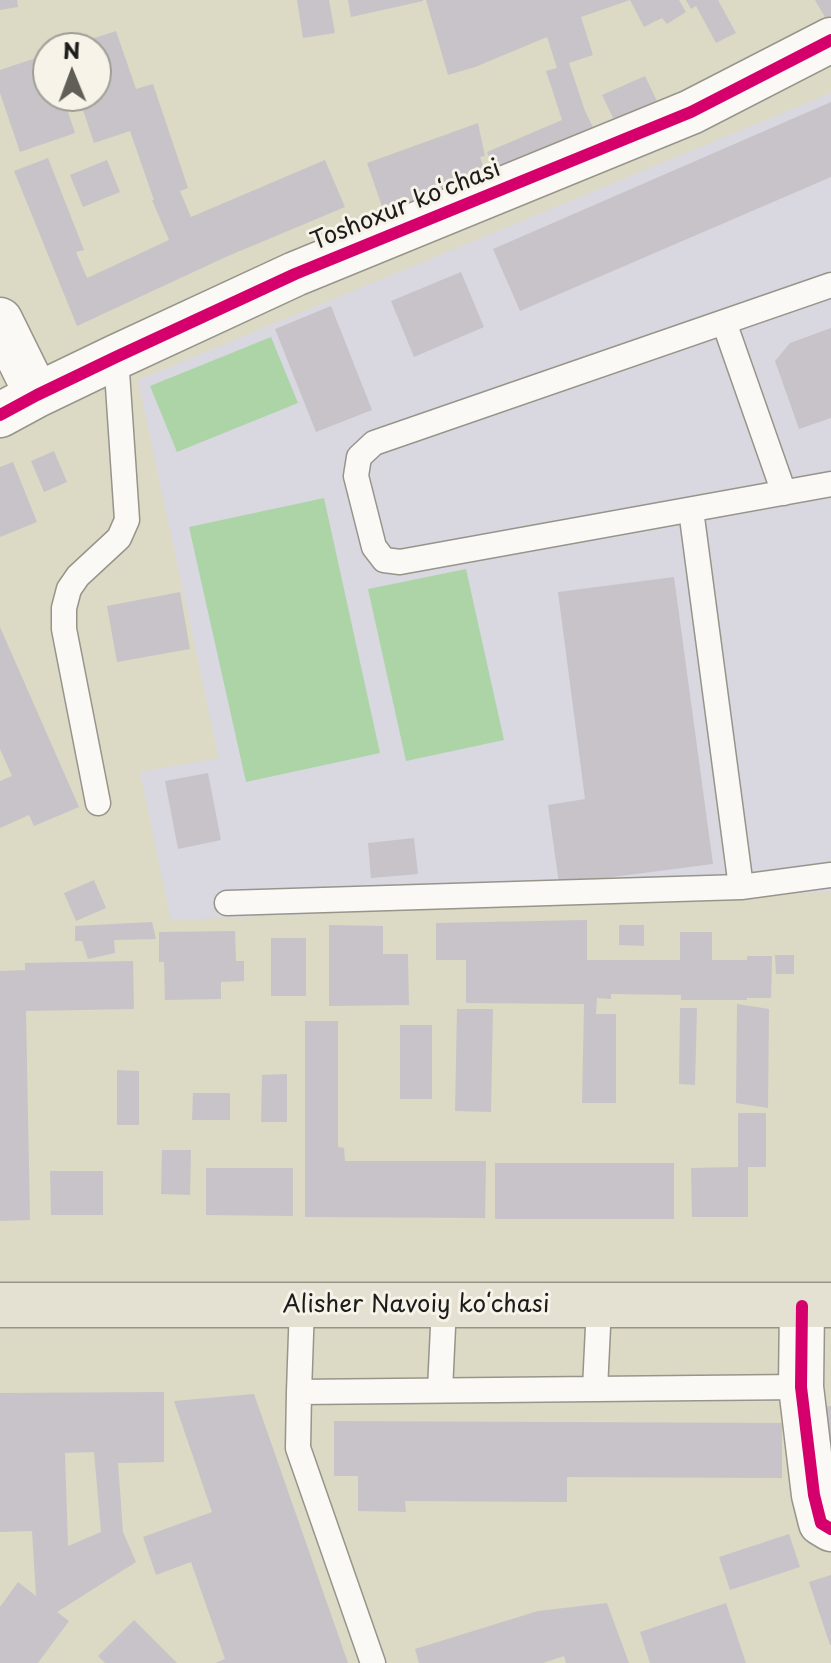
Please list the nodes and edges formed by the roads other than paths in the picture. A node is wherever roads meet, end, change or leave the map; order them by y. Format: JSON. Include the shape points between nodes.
{"nodes":[{"id":1,"x":831,"y":40,"type":"edge"},
{"id":2,"x":831,"y":285,"type":"edge"},
{"id":3,"x":0,"y":320,"type":"edge"},
{"id":4,"x":724,"y":322,"type":"junction"},
{"id":5,"x":116,"y":357,"type":"junction"},
{"id":6,"x":37,"y":395,"type":"junction"},
{"id":7,"x":0,"y":415,"type":"edge"},
{"id":8,"x":831,"y":484,"type":"edge"},
{"id":9,"x":784,"y":493,"type":"junction"},
{"id":10,"x":691,"y":510,"type":"junction"},
{"id":11,"x":98,"y":803,"type":"dead end"},
{"id":12,"x":831,"y":875,"type":"edge"},
{"id":13,"x":741,"y":887,"type":"junction"},
{"id":14,"x":227,"y":903,"type":"dead end"},
{"id":15,"x":0,"y":1305,"type":"edge"},
{"id":16,"x":302,"y":1305,"type":"junction"},
{"id":17,"x":444,"y":1306,"type":"junction"},
{"id":18,"x":599,"y":1306,"type":"junction"},
{"id":19,"x":816,"y":1306,"type":"edge"},
{"id":20,"x":801,"y":1387,"type":"junction"},
{"id":21,"x":595,"y":1389,"type":"junction"},
{"id":22,"x":440,"y":1390,"type":"junction"},
{"id":23,"x":299,"y":1392,"type":"junction"},
{"id":24,"x":831,"y":1529,"type":"edge"},
{"id":25,"x":373,"y":1663,"type":"edge"}],
"edges":[{"from":1,"to":5,"type":"street","name":"Toshoxur koʻchasi","via":[[691,112],[295,274]]},
{"from":2,"to":4,"type":"lane"},
{"from":3,"to":6,"type":"street"},
{"from":4,"to":9,"type":"lane"},
{"from":4,"to":10,"type":"lane","via":[[374,443],[359,457],[356,476],[374,547],[384,560],[400,562]]},
{"from":5,"to":6,"type":"street","name":"Toshoxur koʻchasi"},
{"from":5,"to":11,"type":"lane","via":[[127,520],[119,538],[78,576],[64,608]]},
{"from":6,"to":7,"type":"street","name":"Toshoxur koʻchasi"},
{"from":8,"to":9,"type":"lane"},
{"from":9,"to":10,"type":"lane"},
{"from":10,"to":13,"type":"lane"},
{"from":12,"to":13,"type":"lane"},
{"from":13,"to":14,"type":"lane"},
{"from":15,"to":16,"type":"main road","name":"Alisher Navoiy koʻchasi"},
{"from":16,"to":17,"type":"main road","name":"Alisher Navoiy koʻchasi"},
{"from":16,"to":23,"type":"lane"},
{"from":17,"to":18,"type":"main road","name":"Alisher Navoiy koʻchasi"},
{"from":17,"to":22,"type":"lane"},
{"from":18,"to":19,"type":"main road","name":"Alisher Navoiy koʻchasi"},
{"from":18,"to":21,"type":"lane"},
{"from":19,"to":20,"type":"street"},
{"from":20,"to":21,"type":"lane"},
{"from":20,"to":24,"type":"street","via":[[814,1495],[821,1523]]},
{"from":21,"to":22,"type":"lane"},
{"from":22,"to":23,"type":"lane"},
{"from":23,"to":25,"type":"lane","via":[[298,1448]]}]}
